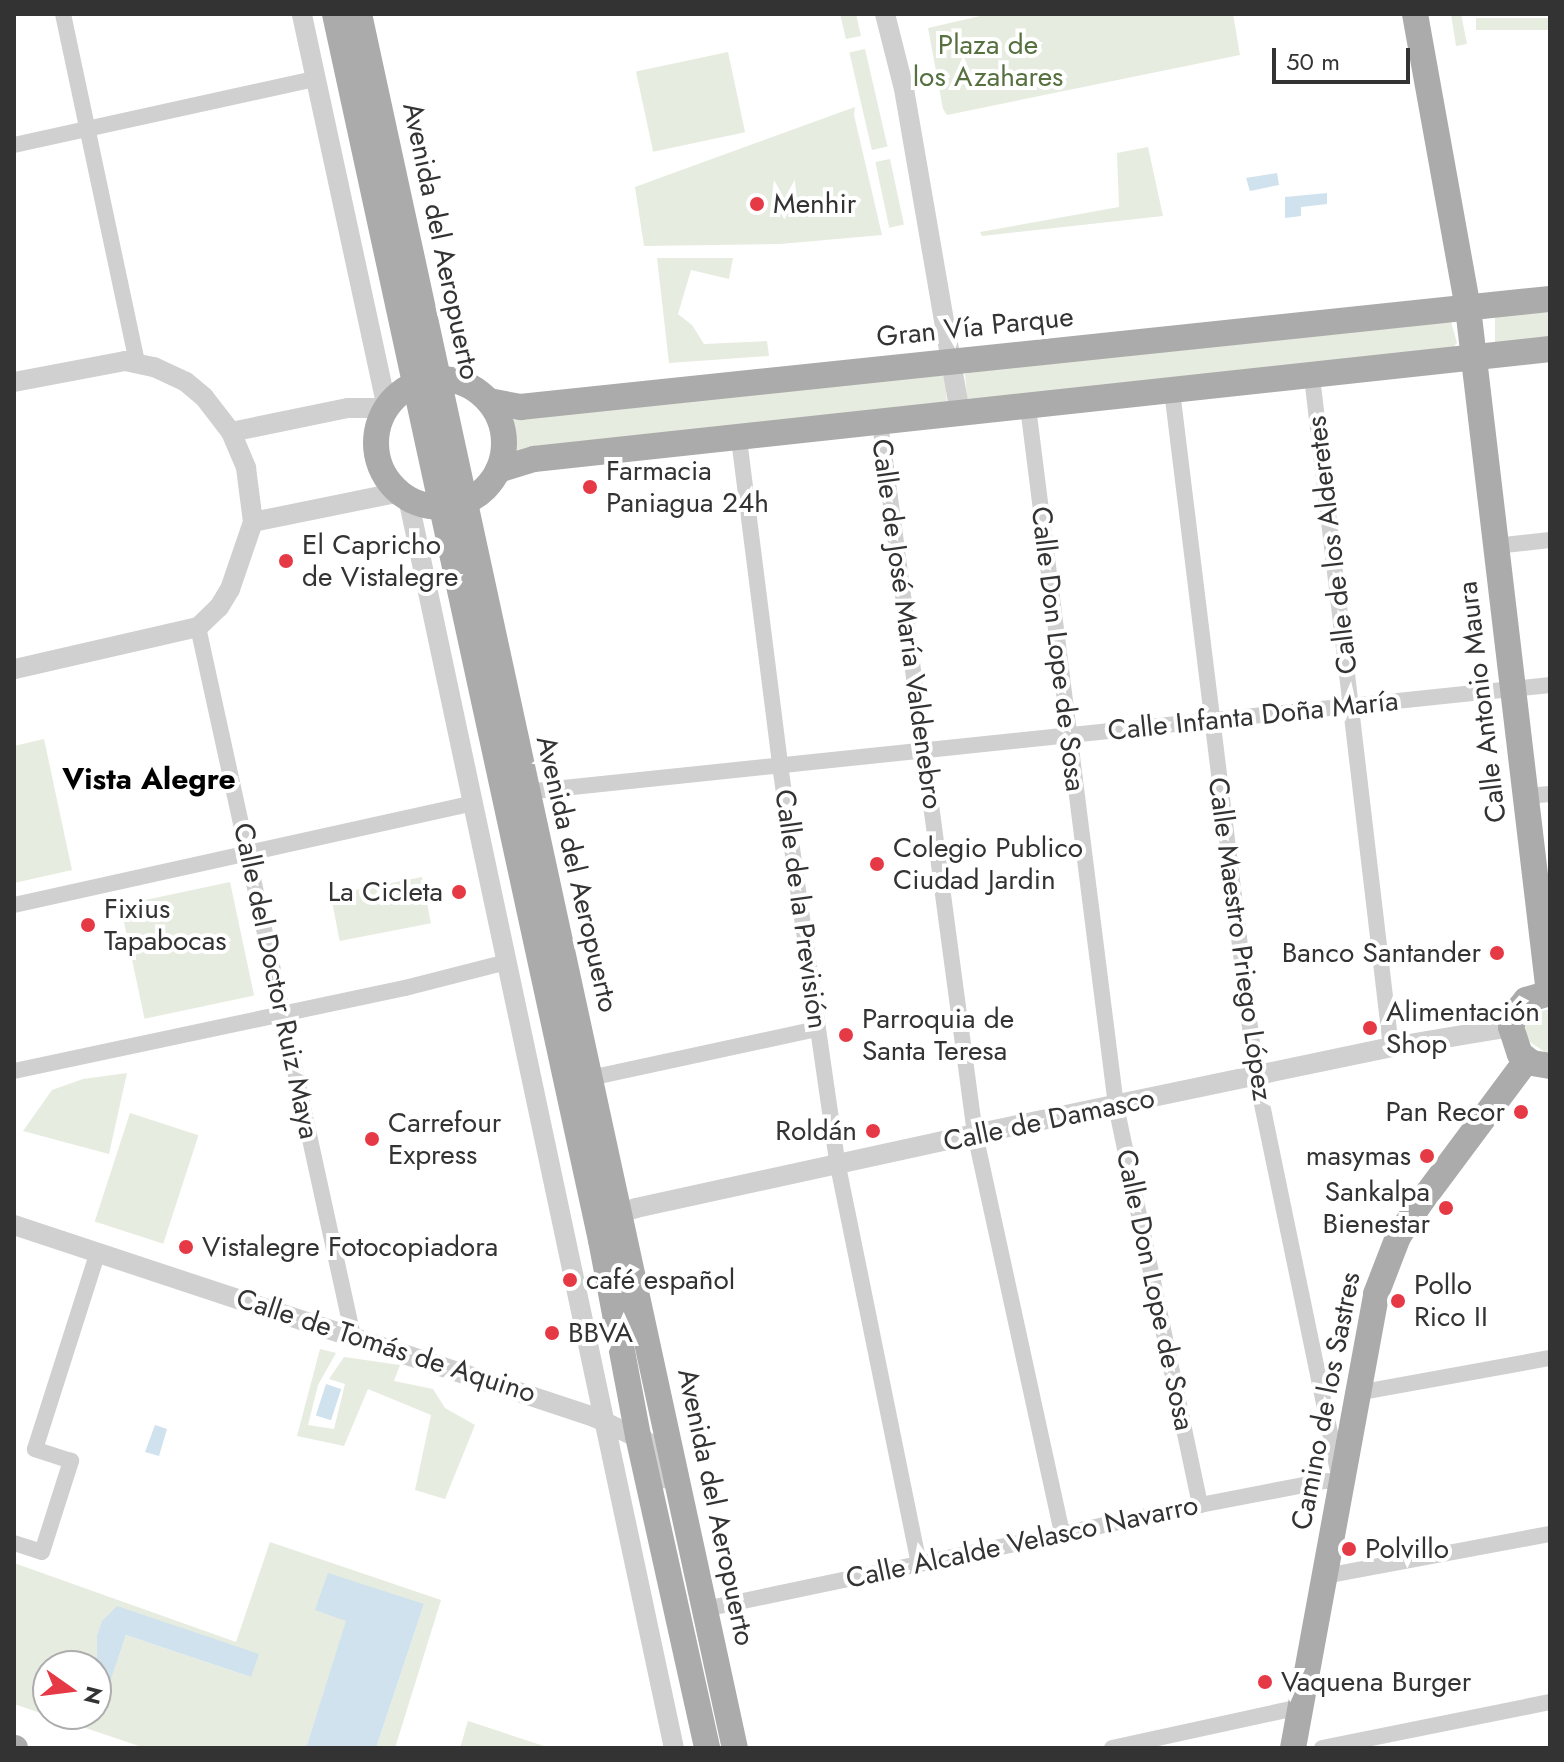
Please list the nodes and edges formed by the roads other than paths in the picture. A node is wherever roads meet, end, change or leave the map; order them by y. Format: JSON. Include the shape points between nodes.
{"nodes":[{"id":1,"x":63,"y":14,"type":"edge"},
{"id":2,"x":302,"y":14,"type":"edge"},
{"id":3,"x":335,"y":14,"type":"edge"},
{"id":4,"x":359,"y":14,"type":"edge"},
{"id":5,"x":885,"y":14,"type":"edge"},
{"id":6,"x":1415,"y":14,"type":"edge"},
{"id":7,"x":315,"y":79,"type":"junction"},
{"id":8,"x":86,"y":130,"type":"junction"},
{"id":9,"x":14,"y":145,"type":"edge"},
{"id":10,"x":1550,"y":299,"type":"edge"},
{"id":11,"x":1468,"y":308,"type":"junction"},
{"id":12,"x":1550,"y":349,"type":"edge"},
{"id":13,"x":1472,"y":356,"type":"junction"},
{"id":14,"x":952,"y":360,"type":"junction"},
{"id":15,"x":137,"y":362,"type":"junction"},
{"id":16,"x":1312,"y":377,"type":"junction"},
{"id":17,"x":427,"y":381,"type":"junction"},
{"id":18,"x":14,"y":382,"type":"edge"},
{"id":19,"x":1172,"y":391,"type":"junction"},
{"id":20,"x":489,"y":401,"type":"junction"},
{"id":21,"x":1028,"y":407,"type":"junction"},
{"id":22,"x":387,"y":408,"type":"junction"},
{"id":23,"x":960,"y":413,"type":"junction"},
{"id":24,"x":880,"y":423,"type":"junction"},
{"id":25,"x":231,"y":432,"type":"junction"},
{"id":26,"x":739,"y":439,"type":"junction"},
{"id":27,"x":498,"y":470,"type":"junction"},
{"id":28,"x":404,"y":495,"type":"junction"},
{"id":29,"x":453,"y":504,"type":"junction"},
{"id":30,"x":253,"y":522,"type":"junction"},
{"id":31,"x":1550,"y":540,"type":"edge"},
{"id":32,"x":1495,"y":546,"type":"junction"},
{"id":33,"x":198,"y":627,"type":"junction"},
{"id":34,"x":14,"y":669,"type":"edge"},
{"id":35,"x":1550,"y":685,"type":"edge"},
{"id":36,"x":1512,"y":689,"type":"junction"},
{"id":37,"x":1351,"y":706,"type":"junction"},
{"id":38,"x":1211,"y":721,"type":"junction"},
{"id":39,"x":1068,"y":735,"type":"junction"},
{"id":40,"x":925,"y":750,"type":"junction"},
{"id":41,"x":780,"y":765,"type":"junction"},
{"id":42,"x":525,"y":792,"type":"junction"},
{"id":43,"x":1538,"y":795,"type":"edge"},
{"id":44,"x":473,"y":803,"type":"junction"},
{"id":45,"x":248,"y":853,"type":"junction"},
{"id":46,"x":14,"y":905,"type":"edge"},
{"id":47,"x":507,"y":962,"type":"junction"},
{"id":48,"x":1549,"y":993,"type":"edge"},
{"id":49,"x":284,"y":1014,"type":"junction"},
{"id":50,"x":1511,"y":1027,"type":"junction"},
{"id":51,"x":817,"y":1029,"type":"junction"},
{"id":52,"x":1391,"y":1047,"type":"junction"},
{"id":53,"x":1538,"y":1063,"type":"edge"},
{"id":54,"x":14,"y":1071,"type":"edge"},
{"id":55,"x":1256,"y":1076,"type":"junction"},
{"id":56,"x":590,"y":1078,"type":"junction"},
{"id":57,"x":1116,"y":1106,"type":"junction"},
{"id":58,"x":975,"y":1134,"type":"junction"},
{"id":59,"x":838,"y":1166,"type":"junction"},
{"id":60,"x":619,"y":1213,"type":"junction"},
{"id":61,"x":14,"y":1225,"type":"edge"},
{"id":62,"x":601,"y":1240,"type":"junction"},
{"id":63,"x":98,"y":1252,"type":"junction"},
{"id":64,"x":353,"y":1336,"type":"junction"},
{"id":65,"x":1550,"y":1358,"type":"edge"},
{"id":66,"x":1357,"y":1393,"type":"junction"},
{"id":67,"x":606,"y":1422,"type":"junction"},
{"id":68,"x":638,"y":1436,"type":"junction"},
{"id":69,"x":1340,"y":1481,"type":"junction"},
{"id":70,"x":1200,"y":1505,"type":"junction"},
{"id":71,"x":1062,"y":1534,"type":"junction"},
{"id":72,"x":1550,"y":1534,"type":"edge"},
{"id":73,"x":14,"y":1543,"type":"edge"},
{"id":74,"x":690,"y":1543,"type":"junction"},
{"id":75,"x":919,"y":1563,"type":"junction"},
{"id":76,"x":1325,"y":1576,"type":"junction"},
{"id":77,"x":705,"y":1609,"type":"junction"},
{"id":78,"x":1550,"y":1702,"type":"edge"},
{"id":79,"x":1300,"y":1707,"type":"junction"},
{"id":80,"x":674,"y":1748,"type":"edge"},
{"id":81,"x":707,"y":1748,"type":"edge"},
{"id":82,"x":735,"y":1748,"type":"edge"},
{"id":83,"x":1112,"y":1748,"type":"edge"},
{"id":84,"x":1293,"y":1748,"type":"edge"},
{"id":85,"x":1322,"y":1748,"type":"edge"}],
"edges":[{"from":1,"to":8,"type":"street"},
{"from":2,"to":7,"type":"street"},
{"from":3,"to":17,"type":"main road","name":"Avenida del Aeropuerto"},
{"from":4,"to":17,"type":"main road","name":"Avenida del Aeropuerto"},
{"from":5,"to":14,"type":"street","via":[[904,89]]},
{"from":6,"to":11,"type":"main road"},
{"from":7,"to":8,"type":"street"},
{"from":7,"to":22,"type":"street"},
{"from":8,"to":9,"type":"street"},
{"from":8,"to":15,"type":"street"},
{"from":10,"to":11,"type":"main road","name":"Gran Vía Parque"},
{"from":11,"to":13,"type":"main road"},
{"from":11,"to":14,"type":"main road","name":"Gran Vía Parque"},
{"from":12,"to":13,"type":"main road"},
{"from":13,"to":16,"type":"main road"},
{"from":13,"to":32,"type":"main road","name":"Calle Antonio Maura"},
{"from":14,"to":20,"type":"main road","name":"Gran Vía Parque","via":[[520,407]]},
{"from":14,"to":23,"type":"street"},
{"from":15,"to":18,"type":"street","via":[[115,361]]},
{"from":15,"to":25,"type":"street","via":[[186,382]]},
{"from":16,"to":19,"type":"main road"},
{"from":16,"to":37,"type":"street","name":"Calle de los Alderetes"},
{"from":17,"to":20,"type":"main road","via":[[463,383]]},
{"from":17,"to":22,"type":"main road","via":[[395,397]]},
{"from":17,"to":29,"type":"main road","name":"Avenida del Aeropuerto"},
{"from":19,"to":21,"type":"main road"},
{"from":19,"to":38,"type":"street","name":"Calle Maestro Priego López"},
{"from":20,"to":27,"type":"main road","via":[[504,438]]},
{"from":21,"to":23,"type":"main road"},
{"from":21,"to":39,"type":"street","name":"Calle Don Lope de Sosa"},
{"from":22,"to":25,"type":"street","via":[[348,408]]},
{"from":22,"to":28,"type":"main road","via":[[379,425],[381,467]]},
{"from":23,"to":24,"type":"main road"},
{"from":24,"to":26,"type":"main road"},
{"from":24,"to":40,"type":"street","name":"Calle de José María Valdenebro"},
{"from":25,"to":30,"type":"street","via":[[246,468]]},
{"from":26,"to":27,"type":"main road","via":[[525,460]]},
{"from":26,"to":41,"type":"street","name":"Calle de la Previsión"},
{"from":27,"to":29,"type":"main road","via":[[486,487]]},
{"from":28,"to":29,"type":"main road"},
{"from":28,"to":30,"type":"street"},
{"from":28,"to":44,"type":"street"},
{"from":29,"to":42,"type":"main road","name":"Avenida del Aeropuerto"},
{"from":29,"to":62,"type":"main road","name":"Avenida del Aeropuerto"},
{"from":30,"to":33,"type":"street","via":[[230,589]]},
{"from":31,"to":32,"type":"street"},
{"from":32,"to":36,"type":"main road","name":"Calle Antonio Maura"},
{"from":33,"to":34,"type":"street"},
{"from":33,"to":45,"type":"street","name":"Calle del Doctor Ruiz Maya"},
{"from":35,"to":36,"type":"street","name":"Calle Infanta Doña María"},
{"from":36,"to":37,"type":"street","name":"Calle Infanta Doña María"},
{"from":36,"to":43,"type":"main road","name":"Calle Antonio Maura"},
{"from":37,"to":38,"type":"street","name":"Calle Infanta Doña María"},
{"from":37,"to":52,"type":"street","name":"Calle de los Alderetes"},
{"from":38,"to":39,"type":"street","name":"Calle Infanta Doña María"},
{"from":38,"to":55,"type":"street","name":"Calle Maestro Priego López"},
{"from":39,"to":40,"type":"street","name":"Calle Infanta Doña María"},
{"from":39,"to":57,"type":"street","name":"Calle Don Lope de Sosa"},
{"from":40,"to":41,"type":"street","name":"Calle Infanta Doña María"},
{"from":40,"to":58,"type":"street","name":"Calle de José María Valdenebro"},
{"from":41,"to":42,"type":"street","name":"Calle Infanta Doña María"},
{"from":41,"to":51,"type":"street","name":"Calle de la Previsión"},
{"from":42,"to":56,"type":"main road","name":"Avenida del Aeropuerto"},
{"from":43,"to":48,"type":"main road","name":"Calle Antonio Maura"},
{"from":44,"to":45,"type":"street"},
{"from":44,"to":47,"type":"street"},
{"from":45,"to":46,"type":"street"},
{"from":45,"to":49,"type":"street","name":"Calle del Doctor Ruiz Maya"},
{"from":47,"to":49,"type":"street"},
{"from":47,"to":67,"type":"street"},
{"from":48,"to":50,"type":"main road","via":[[1526,1000]]},
{"from":49,"to":54,"type":"street"},
{"from":49,"to":64,"type":"street","name":"Calle del Doctor Ruiz Maya"},
{"from":50,"to":52,"type":"street","name":"Calle de Damasco"},
{"from":50,"to":53,"type":"main road","via":[[1514,1046]]},
{"from":51,"to":56,"type":"street"},
{"from":51,"to":59,"type":"street","name":"Calle de la Previsión"},
{"from":52,"to":55,"type":"street","name":"Calle de Damasco"},
{"from":53,"to":66,"type":"main road","name":"Camino de los Sastres","via":[[1398,1237],[1376,1294]]},
{"from":55,"to":57,"type":"street","name":"Calle de Damasco"},
{"from":55,"to":69,"type":"street","name":"Calle Maestro Priego López"},
{"from":56,"to":60,"type":"main road","name":"Avenida del Aeropuerto"},
{"from":57,"to":58,"type":"street","name":"Calle de Damasco"},
{"from":57,"to":70,"type":"street","name":"Calle Don Lope de Sosa"},
{"from":58,"to":59,"type":"street","name":"Calle de Damasco"},
{"from":58,"to":71,"type":"street","name":"Calle de José María Valdenebro"},
{"from":59,"to":60,"type":"street","name":"Calle de Damasco"},
{"from":59,"to":75,"type":"street","name":"Calle de la Previsión"},
{"from":60,"to":62,"type":"street"},
{"from":60,"to":74,"type":"main road","name":"Avenida del Aeropuerto"},
{"from":61,"to":63,"type":"street","name":"Calle de Tomás de Aquino"},
{"from":62,"to":68,"type":"main road","name":"Avenida del Aeropuerto"},
{"from":63,"to":64,"type":"street","name":"Calle de Tomás de Aquino"},
{"from":63,"to":73,"type":"street","via":[[35,1449],[71,1461],[42,1552]]},
{"from":64,"to":67,"type":"street","name":"Calle de Tomás de Aquino"},
{"from":65,"to":66,"type":"street"},
{"from":66,"to":69,"type":"main road","name":"Camino de los Sastres"},
{"from":67,"to":68,"type":"street","name":"Calle de Tomás de Aquino"},
{"from":67,"to":80,"type":"street"},
{"from":68,"to":74,"type":"street","name":"Calle de Tomás de Aquino","via":[[658,1452],[675,1524]]},
{"from":68,"to":81,"type":"main road","name":"Avenida del Aeropuerto"},
{"from":69,"to":70,"type":"street","name":"Calle Alcalde Velasco Navarro"},
{"from":69,"to":76,"type":"main road","name":"Camino de los Sastres"},
{"from":70,"to":71,"type":"street","name":"Calle Alcalde Velasco Navarro"},
{"from":71,"to":75,"type":"street","name":"Calle Alcalde Velasco Navarro"},
{"from":72,"to":76,"type":"street"},
{"from":74,"to":77,"type":"main road","name":"Avenida del Aeropuerto"},
{"from":75,"to":77,"type":"street","name":"Calle Alcalde Velasco Navarro"},
{"from":76,"to":79,"type":"main road","name":"Camino de los Sastres"},
{"from":77,"to":82,"type":"main road","name":"Avenida del Aeropuerto"},
{"from":78,"to":85,"type":"street"},
{"from":79,"to":83,"type":"street"},
{"from":79,"to":84,"type":"main road","name":"Camino de los Sastres"}]}
